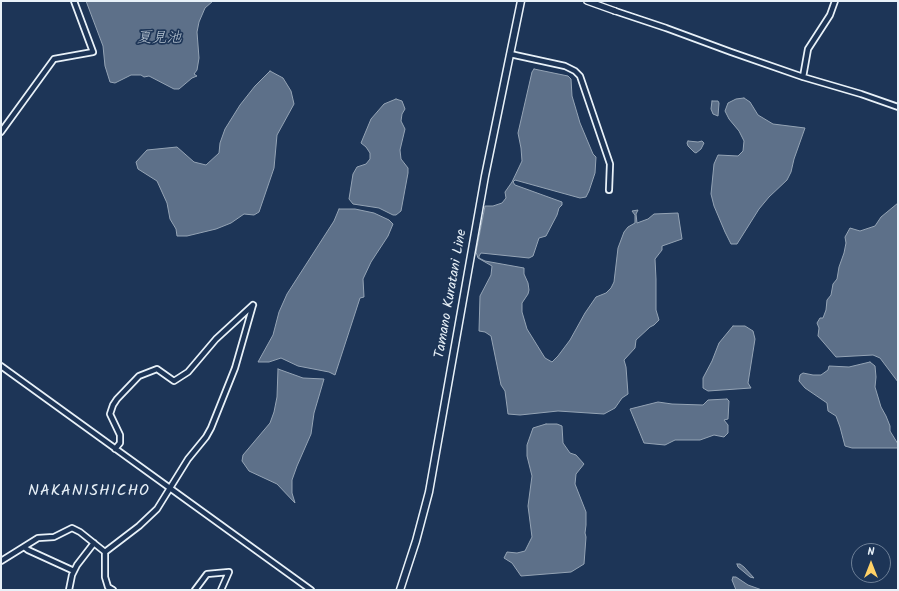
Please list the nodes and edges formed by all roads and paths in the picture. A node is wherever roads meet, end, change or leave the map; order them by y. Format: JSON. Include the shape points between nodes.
{"nodes":[{"id":1,"x":74,"y":1,"type":"edge"},
{"id":2,"x":521,"y":1,"type":"edge"},
{"id":3,"x":587,"y":1,"type":"edge"},
{"id":4,"x":835,"y":1,"type":"edge"},
{"id":5,"x":615,"y":11,"type":"joint"},
{"id":6,"x":510,"y":54,"type":"junction"},
{"id":7,"x":803,"y":77,"type":"junction"},
{"id":8,"x":898,"y":107,"type":"edge"},
{"id":9,"x":1,"y":132,"type":"edge"},
{"id":10,"x":609,"y":190,"type":"dead end"},
{"id":11,"x":1,"y":366,"type":"edge"},
{"id":12,"x":115,"y":449,"type":"junction"},
{"id":13,"x":170,"y":489,"type":"junction"},
{"id":14,"x":94,"y":543,"type":"junction"},
{"id":15,"x":24,"y":546,"type":"junction"},
{"id":16,"x":105,"y":552,"type":"junction"},
{"id":17,"x":1,"y":560,"type":"edge"},
{"id":18,"x":74,"y":571,"type":"junction"},
{"id":19,"x":69,"y":590,"type":"edge"},
{"id":20,"x":113,"y":590,"type":"edge"},
{"id":21,"x":195,"y":590,"type":"edge"},
{"id":22,"x":221,"y":590,"type":"edge"},
{"id":23,"x":311,"y":590,"type":"edge"},
{"id":24,"x":400,"y":590,"type":"edge"}],
"edges":[{"from":1,"to":9,"type":"street","via":[[93,52],[54,59]]},
{"from":2,"to":6,"type":"main road","name":"Tamano Kuratani Line"},
{"from":3,"to":5,"type":"street"},
{"from":4,"to":7,"type":"street","via":[[830,15],[808,49]]},
{"from":5,"to":7,"type":"street"},
{"from":6,"to":10,"type":"street","via":[[565,66],[580,76],[610,164]]},
{"from":6,"to":24,"type":"main road","name":"Tamano Kuratani Line","via":[[481,199],[429,492]]},
{"from":7,"to":8,"type":"street"},
{"from":11,"to":12,"type":"street"},
{"from":12,"to":13,"type":"street"},
{"from":12,"to":13,"type":"street","via":[[120,443],[120,435],[110,414],[113,405],[135,380],[157,369],[174,381],[188,372],[216,339],[253,305],[235,368],[211,428]]},
{"from":13,"to":16,"type":"street","via":[[157,509]]},
{"from":13,"to":23,"type":"street"},
{"from":14,"to":15,"type":"street","via":[[72,528],[54,537],[38,538]]},
{"from":14,"to":16,"type":"street"},
{"from":14,"to":18,"type":"street"},
{"from":15,"to":17,"type":"street"},
{"from":15,"to":18,"type":"street"},
{"from":16,"to":20,"type":"street","via":[[105,577],[108,587]]},
{"from":18,"to":19,"type":"street"},
{"from":21,"to":22,"type":"street","via":[[206,574],[229,572]]}]}
